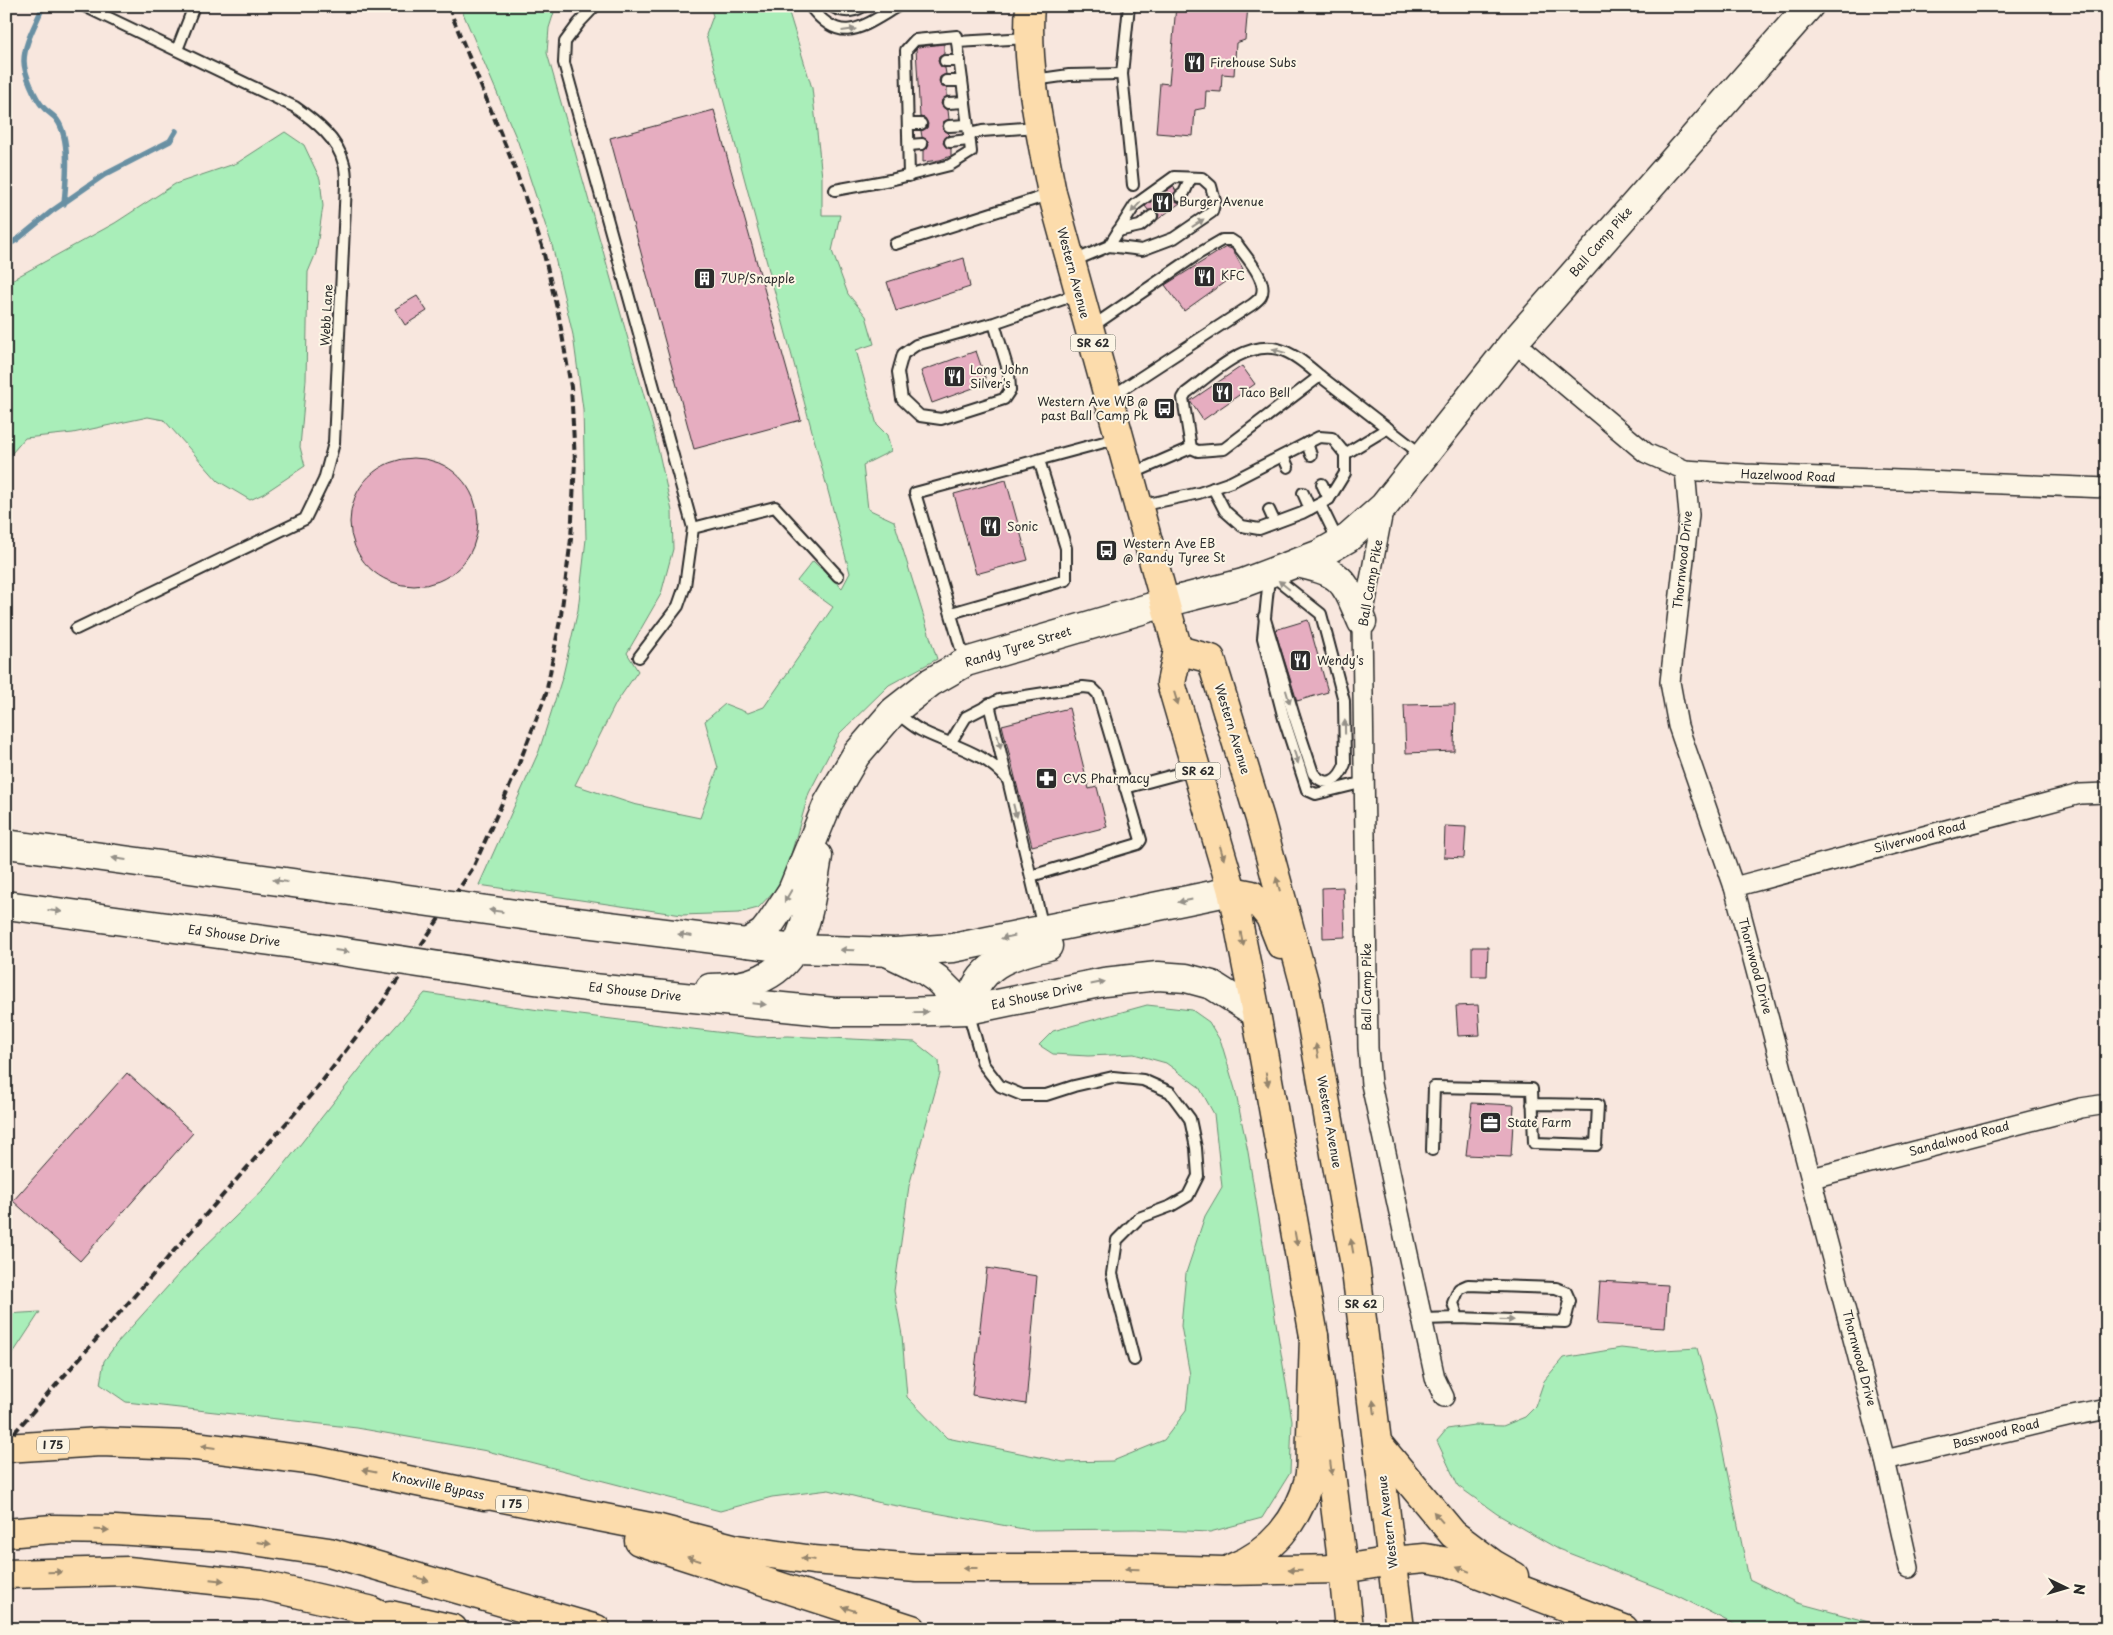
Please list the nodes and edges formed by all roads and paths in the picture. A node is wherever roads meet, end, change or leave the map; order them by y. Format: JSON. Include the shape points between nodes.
{"nodes":[{"id":1,"x":84,"y":6,"type":"edge"},
{"id":2,"x":194,"y":6,"type":"edge"},
{"id":3,"x":595,"y":6,"type":"edge"},
{"id":4,"x":810,"y":6,"type":"edge"},
{"id":5,"x":831,"y":6,"type":"edge"},
{"id":6,"x":864,"y":6,"type":"edge"},
{"id":7,"x":898,"y":6,"type":"edge"},
{"id":8,"x":1030,"y":6,"type":"edge"},
{"id":9,"x":1129,"y":6,"type":"edge"},
{"id":10,"x":1809,"y":6,"type":"edge"},
{"id":11,"x":1029,"y":38,"type":"junction"},
{"id":12,"x":957,"y":42,"type":"junction"},
{"id":13,"x":178,"y":50,"type":"junction"},
{"id":14,"x":945,"y":61,"type":"dead end"},
{"id":15,"x":960,"y":61,"type":"junction"},
{"id":16,"x":1122,"y":74,"type":"junction"},
{"id":17,"x":1034,"y":80,"type":"junction"},
{"id":18,"x":946,"y":81,"type":"dead end"},
{"id":19,"x":962,"y":81,"type":"junction"},
{"id":20,"x":907,"y":82,"type":"junction"},
{"id":21,"x":918,"y":82,"type":"dead end"},
{"id":22,"x":964,"y":102,"type":"junction"},
{"id":23,"x":948,"y":103,"type":"dead end"},
{"id":24,"x":908,"y":104,"type":"junction"},
{"id":25,"x":920,"y":104,"type":"dead end"},
{"id":26,"x":908,"y":124,"type":"junction"},
{"id":27,"x":921,"y":124,"type":"dead end"},
{"id":28,"x":949,"y":126,"type":"dead end"},
{"id":29,"x":1039,"y":126,"type":"junction"},
{"id":30,"x":968,"y":133,"type":"junction"},
{"id":31,"x":950,"y":142,"type":"dead end"},
{"id":32,"x":922,"y":144,"type":"dead end"},
{"id":33,"x":909,"y":145,"type":"junction"},
{"id":34,"x":910,"y":176,"type":"junction"},
{"id":35,"x":1191,"y":178,"type":"junction"},
{"id":36,"x":1133,"y":185,"type":"dead end"},
{"id":37,"x":835,"y":190,"type":"dead end"},
{"id":38,"x":1052,"y":194,"type":"junction"},
{"id":39,"x":1180,"y":196,"type":"dead end"},
{"id":40,"x":1152,"y":216,"type":"dead end"},
{"id":41,"x":1118,"y":231,"type":"junction"},
{"id":42,"x":895,"y":244,"type":"dead end"},
{"id":43,"x":1109,"y":246,"type":"junction"},
{"id":44,"x":1070,"y":263,"type":"junction"},
{"id":45,"x":1078,"y":294,"type":"junction"},
{"id":46,"x":994,"y":323,"type":"junction"},
{"id":47,"x":1089,"y":330,"type":"junction"},
{"id":48,"x":1514,"y":342,"type":"junction"},
{"id":49,"x":1320,"y":376,"type":"junction"},
{"id":50,"x":1108,"y":398,"type":"junction"},
{"id":51,"x":1388,"y":428,"type":"junction"},
{"id":52,"x":1120,"y":437,"type":"junction"},
{"id":53,"x":1307,"y":443,"type":"junction"},
{"id":54,"x":1191,"y":448,"type":"junction"},
{"id":55,"x":1345,"y":454,"type":"junction"},
{"id":56,"x":1311,"y":455,"type":"dead end"},
{"id":57,"x":1283,"y":456,"type":"junction"},
{"id":58,"x":1424,"y":456,"type":"junction"},
{"id":59,"x":1038,"y":460,"type":"junction"},
{"id":60,"x":1288,"y":467,"type":"dead end"},
{"id":61,"x":1684,"y":470,"type":"junction"},
{"id":62,"x":1250,"y":473,"type":"junction"},
{"id":63,"x":1130,"y":475,"type":"junction"},
{"id":64,"x":1254,"y":483,"type":"dead end"},
{"id":65,"x":1322,"y":484,"type":"dead end"},
{"id":66,"x":1213,"y":488,"type":"junction"},
{"id":67,"x":2107,"y":488,"type":"edge"},
{"id":68,"x":1303,"y":493,"type":"dead end"},
{"id":69,"x":1325,"y":501,"type":"junction"},
{"id":70,"x":1139,"y":506,"type":"junction"},
{"id":71,"x":1384,"y":506,"type":"junction"},
{"id":72,"x":1310,"y":509,"type":"junction"},
{"id":73,"x":1269,"y":510,"type":"dead end"},
{"id":74,"x":1276,"y":523,"type":"junction"},
{"id":75,"x":693,"y":528,"type":"junction"},
{"id":76,"x":1339,"y":543,"type":"junction"},
{"id":77,"x":1296,"y":563,"type":"junction"},
{"id":78,"x":1270,"y":573,"type":"junction"},
{"id":79,"x":838,"y":576,"type":"dead end"},
{"id":80,"x":1165,"y":603,"type":"junction"},
{"id":81,"x":951,"y":613,"type":"junction"},
{"id":82,"x":1264,"y":616,"type":"junction"},
{"id":83,"x":1362,"y":622,"type":"junction"},
{"id":84,"x":76,"y":630,"type":"dead end"},
{"id":85,"x":1178,"y":650,"type":"junction"},
{"id":86,"x":639,"y":657,"type":"dead end"},
{"id":87,"x":966,"y":662,"type":"junction"},
{"id":88,"x":990,"y":704,"type":"junction"},
{"id":89,"x":894,"y":711,"type":"junction"},
{"id":90,"x":951,"y":742,"type":"junction"},
{"id":91,"x":1197,"y":768,"type":"junction"},
{"id":92,"x":1008,"y":780,"type":"junction"},
{"id":93,"x":1365,"y":782,"type":"junction"},
{"id":94,"x":1125,"y":788,"type":"junction"},
{"id":95,"x":2107,"y":793,"type":"edge"},
{"id":96,"x":822,"y":820,"type":"junction"},
{"id":97,"x":6,"y":844,"type":"edge"},
{"id":98,"x":1031,"y":876,"type":"junction"},
{"id":99,"x":1734,"y":887,"type":"junction"},
{"id":100,"x":1232,"y":891,"type":"junction"},
{"id":101,"x":6,"y":905,"type":"edge"},
{"id":102,"x":1152,"y":907,"type":"junction"},
{"id":103,"x":1044,"y":929,"type":"junction"},
{"id":104,"x":747,"y":943,"type":"junction"},
{"id":105,"x":795,"y":949,"type":"junction"},
{"id":106,"x":884,"y":951,"type":"junction"},
{"id":107,"x":1304,"y":982,"type":"junction"},
{"id":108,"x":593,"y":988,"type":"junction"},
{"id":109,"x":968,"y":1010,"type":"junction"},
{"id":110,"x":1256,"y":1013,"type":"junction"},
{"id":111,"x":1532,"y":1104,"type":"junction"},
{"id":112,"x":2107,"y":1104,"type":"edge"},
{"id":113,"x":1432,"y":1150,"type":"dead end"},
{"id":114,"x":1812,"y":1178,"type":"junction"},
{"id":115,"x":1458,"y":1318,"type":"junction"},
{"id":116,"x":1422,"y":1319,"type":"junction"},
{"id":117,"x":1314,"y":1336,"type":"junction"},
{"id":118,"x":1134,"y":1360,"type":"dead end"},
{"id":119,"x":1444,"y":1397,"type":"dead end"},
{"id":120,"x":2107,"y":1409,"type":"edge"},
{"id":121,"x":1379,"y":1445,"type":"junction"},
{"id":122,"x":6,"y":1448,"type":"edge"},
{"id":123,"x":1886,"y":1460,"type":"junction"},
{"id":124,"x":468,"y":1491,"type":"junction"},
{"id":125,"x":6,"y":1533,"type":"edge"},
{"id":126,"x":1392,"y":1561,"type":"junction"},
{"id":127,"x":1909,"y":1568,"type":"dead end"},
{"id":128,"x":1343,"y":1569,"type":"junction"},
{"id":129,"x":1224,"y":1571,"type":"junction"},
{"id":130,"x":6,"y":1574,"type":"edge"},
{"id":131,"x":1563,"y":1605,"type":"junction"},
{"id":132,"x":369,"y":1610,"type":"junction"},
{"id":133,"x":408,"y":1629,"type":"edge"},
{"id":134,"x":453,"y":1629,"type":"edge"},
{"id":135,"x":596,"y":1629,"type":"edge"},
{"id":136,"x":912,"y":1629,"type":"edge"},
{"id":137,"x":1349,"y":1629,"type":"edge"},
{"id":138,"x":1400,"y":1629,"type":"edge"},
{"id":139,"x":1624,"y":1629,"type":"edge"}],
"edges":[{"from":1,"to":13,"type":"lane","name":"Webb Lane"},
{"from":2,"to":13,"type":"lane"},
{"from":3,"to":75,"type":"lane","via":[[566,42],[564,63]]},
{"from":4,"to":7,"type":"lane","one_way":true,"via":[[821,21],[842,31],[861,28]]},
{"from":5,"to":6,"type":"lane","via":[[852,12]]},
{"from":8,"to":11,"type":"main road","name":"Western Avenue","number":"SR 62"},
{"from":9,"to":16,"type":"lane"},
{"from":10,"to":48,"type":"street","name":"Ball Camp Pike"},
{"from":11,"to":12,"type":"lane"},
{"from":11,"to":17,"type":"main road","name":"Western Avenue","number":"SR 62"},
{"from":12,"to":15,"type":"lane"},
{"from":12,"to":20,"type":"lane","via":[[957,36],[915,40],[906,50],[912,63]]},
{"from":13,"to":84,"type":"lane","name":"Webb Lane","via":[[295,107],[314,120],[330,138],[344,164],[346,184],[334,443],[324,480],[304,519]]},
{"from":14,"to":15,"type":"lane"},
{"from":15,"to":19,"type":"lane"},
{"from":16,"to":17,"type":"lane","via":[[1069,75]]},
{"from":16,"to":36,"type":"lane"},
{"from":17,"to":29,"type":"main road","name":"Western Avenue","number":"SR 62"},
{"from":18,"to":19,"type":"lane"},
{"from":19,"to":22,"type":"lane"},
{"from":20,"to":21,"type":"lane"},
{"from":20,"to":24,"type":"lane"},
{"from":22,"to":23,"type":"lane"},
{"from":22,"to":30,"type":"lane"},
{"from":24,"to":25,"type":"lane"},
{"from":24,"to":26,"type":"lane"},
{"from":26,"to":27,"type":"lane"},
{"from":26,"to":33,"type":"lane"},
{"from":28,"to":30,"type":"lane"},
{"from":29,"to":30,"type":"lane"},
{"from":29,"to":38,"type":"main road","name":"Western Avenue","number":"SR 62"},
{"from":30,"to":31,"type":"lane"},
{"from":30,"to":34,"type":"lane","via":[[971,152],[950,166]]},
{"from":32,"to":33,"type":"lane"},
{"from":33,"to":34,"type":"lane"},
{"from":34,"to":37,"type":"lane"},
{"from":35,"to":39,"type":"lane"},
{"from":35,"to":41,"type":"lane","one_way":true,"via":[[1174,176],[1135,205]]},
{"from":43,"to":35,"type":"lane","one_way":true,"via":[[1142,250],[1174,238],[1203,220],[1212,212],[1215,201],[1211,186],[1202,178]]},
{"from":38,"to":42,"type":"lane"},
{"from":38,"to":44,"type":"main road","name":"Western Avenue","number":"SR 62"},
{"from":40,"to":41,"type":"lane","via":[[1140,226]]},
{"from":41,"to":43,"type":"lane"},
{"from":43,"to":44,"type":"lane"},
{"from":44,"to":45,"type":"main road","name":"Western Avenue","number":"SR 62"},
{"from":45,"to":46,"type":"lane"},
{"from":45,"to":47,"type":"main road","name":"Western Avenue","number":"SR 62"},
{"from":46,"to":46,"type":"lane","via":[[916,345],[903,354],[898,372],[902,399],[920,416],[941,419],[1004,399],[1010,390],[1009,373]]},
{"from":47,"to":50,"type":"main road","name":"Western Avenue","number":"SR 62"},
{"from":47,"to":50,"type":"lane","via":[[1222,240],[1237,244],[1262,280],[1261,297],[1253,304]]},
{"from":48,"to":58,"type":"street","name":"Ball Camp Pike"},
{"from":48,"to":61,"type":"street","name":"Hazelwood Road","via":[[1646,453]]},
{"from":49,"to":51,"type":"lane"},
{"from":49,"to":54,"type":"lane","via":[[1224,448],[1198,451]]},
{"from":49,"to":54,"type":"lane","one_way":true,"via":[[1299,359],[1279,349],[1260,347],[1237,356],[1183,398]]},
{"from":50,"to":52,"type":"main road","name":"Western Avenue","number":"SR 62"},
{"from":51,"to":55,"type":"lane"},
{"from":51,"to":58,"type":"lane"},
{"from":52,"to":59,"type":"lane"},
{"from":52,"to":63,"type":"main road","name":"Western Avenue","number":"SR 62"},
{"from":53,"to":55,"type":"lane","via":[[1319,437],[1332,438]]},
{"from":53,"to":56,"type":"lane"},
{"from":53,"to":57,"type":"lane"},
{"from":54,"to":63,"type":"lane"},
{"from":55,"to":69,"type":"lane","via":[[1345,473]]},
{"from":57,"to":60,"type":"lane"},
{"from":57,"to":62,"type":"lane"},
{"from":58,"to":71,"type":"street","name":"Ball Camp Pike"},
{"from":59,"to":81,"type":"lane","via":[[1066,548],[1066,580]]},
{"from":59,"to":81,"type":"lane","via":[[915,493]]},
{"from":61,"to":67,"type":"street","name":"Hazelwood Road"},
{"from":61,"to":99,"type":"street","name":"Thornwood Drive","via":[[1689,515],[1670,682],[1678,726]]},
{"from":62,"to":64,"type":"lane"},
{"from":62,"to":66,"type":"lane"},
{"from":63,"to":70,"type":"main road","name":"Western Avenue","number":"SR 62"},
{"from":65,"to":69,"type":"lane"},
{"from":66,"to":70,"type":"lane"},
{"from":66,"to":74,"type":"lane","via":[[1225,511],[1242,526],[1259,529]]},
{"from":68,"to":72,"type":"lane"},
{"from":69,"to":72,"type":"lane"},
{"from":69,"to":76,"type":"lane"},
{"from":70,"to":80,"type":"main road","name":"Western Avenue","number":"SR 62"},
{"from":71,"to":76,"type":"street","name":"Randy Tyree Street"},
{"from":71,"to":83,"type":"street","name":"Ball Camp Pike"},
{"from":72,"to":74,"type":"lane"},
{"from":73,"to":74,"type":"lane"},
{"from":75,"to":79,"type":"lane","via":[[775,507]]},
{"from":75,"to":86,"type":"lane","via":[[686,586],[678,606]]},
{"from":76,"to":77,"type":"street","name":"Randy Tyree Street"},
{"from":77,"to":78,"type":"street","name":"Randy Tyree Street"},
{"from":77,"to":83,"type":"street","via":[[1336,575],[1347,587]]},
{"from":78,"to":80,"type":"street","name":"Randy Tyree Street"},
{"from":78,"to":82,"type":"lane"},
{"from":82,"to":78,"type":"lane","one_way":true,"via":[[1313,773],[1319,780],[1334,780],[1342,774],[1345,764],[1344,701],[1321,614]]},
{"from":80,"to":85,"type":"main road","name":"Western Avenue","number":"SR 62"},
{"from":80,"to":87,"type":"street","name":"Randy Tyree Street"},
{"from":81,"to":87,"type":"lane"},
{"from":82,"to":93,"type":"lane","one_way":true,"via":[[1263,638],[1307,790],[1316,794]]},
{"from":83,"to":93,"type":"street","name":"Ball Camp Pike"},
{"from":85,"to":91,"type":"main road","name":"Western Avenue","number":"SR 62","one_way":true,"via":[[1172,683]]},
{"from":107,"to":85,"type":"main road","name":"Western Avenue","one_way":true,"via":[[1260,819],[1211,659]]},
{"from":87,"to":89,"type":"street","name":"Randy Tyree Street","via":[[931,682]]},
{"from":88,"to":90,"type":"lane","via":[[966,717]]},
{"from":88,"to":92,"type":"lane","one_way":true},
{"from":88,"to":94,"type":"lane","via":[[999,700],[1092,688],[1098,694]]},
{"from":89,"to":90,"type":"lane","via":[[922,732]]},
{"from":89,"to":96,"type":"street","name":"Randy Tyree Street","via":[[856,755],[828,803]]},
{"from":90,"to":92,"type":"lane","via":[[982,758]]},
{"from":91,"to":94,"type":"lane"},
{"from":91,"to":100,"type":"main road","name":"Western Avenue","number":"SR 62","one_way":true},
{"from":92,"to":98,"type":"lane","one_way":true},
{"from":93,"to":116,"type":"street","name":"Ball Camp Pike","via":[[1371,1084]]},
{"from":94,"to":98,"type":"lane","via":[[1142,840],[1138,844]]},
{"from":95,"to":99,"type":"street","name":"Silverwood Road","via":[[2080,794]]},
{"from":96,"to":104,"type":"street","name":"Randy Tyree Street","one_way":true,"via":[[792,891],[763,933]]},
{"from":96,"to":105,"type":"street","name":"Randy Tyree Street","via":[[812,894]]},
{"from":104,"to":97,"type":"street","one_way":true,"bridge":true},
{"from":98,"to":103,"type":"lane"},
{"from":99,"to":114,"type":"street","name":"Thornwood Drive"},
{"from":100,"to":102,"type":"street","one_way":true},
{"from":100,"to":107,"type":"main road","via":[[1252,895],[1270,917],[1284,950]]},
{"from":100,"to":110,"type":"main road","name":"Western Avenue","number":"SR 62","one_way":true},
{"from":101,"to":108,"type":"street","name":"Ed Shouse Drive","one_way":true,"bridge":true},
{"from":102,"to":103,"type":"street"},
{"from":102,"to":109,"type":"street","via":[[1110,929],[1020,952],[1002,960],[978,983],[970,996]]},
{"from":103,"to":106,"type":"street","one_way":true,"via":[[953,948]]},
{"from":104,"to":105,"type":"street"},
{"from":106,"to":105,"type":"street","one_way":true},
{"from":105,"to":108,"type":"street","via":[[776,969],[757,982],[711,988],[636,980]]},
{"from":106,"to":109,"type":"street","via":[[937,979]]},
{"from":121,"to":107,"type":"main road","name":"Western Avenue","number":"SR 62","one_way":true,"via":[[1356,1271]]},
{"from":108,"to":109,"type":"street","name":"Ed Shouse Drive","one_way":true,"via":[[834,1012]]},
{"from":109,"to":110,"type":"street","name":"Ed Shouse Drive","one_way":true,"via":[[1104,982],[1158,976],[1186,978],[1212,985]]},
{"from":109,"to":118,"type":"lane","via":[[984,1064],[1000,1086],[1022,1095],[1046,1095],[1113,1077],[1143,1080],[1170,1092],[1190,1119],[1198,1176],[1188,1196],[1139,1218],[1117,1240],[1112,1274]]},
{"from":110,"to":117,"type":"main road","name":"Western Avenue","number":"SR 62","one_way":true},
{"from":111,"to":111,"type":"lane","via":[[1534,1143],[1596,1145],[1598,1105]]},
{"from":111,"to":113,"type":"lane","via":[[1532,1089],[1434,1087]]},
{"from":112,"to":114,"type":"street","name":"Sandalwood Road","via":[[2080,1108]]},
{"from":114,"to":123,"type":"street","name":"Thornwood Drive"},
{"from":115,"to":115,"type":"lane","one_way":true,"via":[[1565,1322],[1570,1301],[1566,1292],[1556,1288],[1468,1285],[1460,1290],[1453,1303]]},
{"from":115,"to":116,"type":"lane"},
{"from":116,"to":119,"type":"street","name":"Ball Camp Pike","via":[[1436,1378]]},
{"from":117,"to":128,"type":"main road","name":"Western Avenue","number":"SR 62","one_way":true},
{"from":117,"to":129,"type":"main road","via":[[1309,1478],[1297,1512],[1265,1551]]},
{"from":120,"to":123,"type":"street","name":"Basswood Road"},
{"from":121,"to":126,"type":"main road","name":"Western Avenue","number":"SR 62"},
{"from":131,"to":121,"type":"main road","one_way":true,"via":[[1493,1564],[1453,1534]]},
{"from":124,"to":122,"type":"main road","name":"Knoxville Bypass","number":"I 75","one_way":true,"via":[[316,1461],[187,1445],[100,1442]]},
{"from":123,"to":127,"type":"street","name":"Thornwood Drive"},
{"from":129,"to":124,"type":"main road","one_way":true,"via":[[917,1568],[813,1560],[738,1549],[660,1529]]},
{"from":136,"to":124,"type":"main road","name":"Knoxville Bypass","number":"I 75","one_way":true,"via":[[622,1536]]},
{"from":125,"to":135,"type":"main road","one_way":true,"via":[[53,1529],[115,1530],[226,1538],[329,1552]]},
{"from":126,"to":128,"type":"main road"},
{"from":131,"to":126,"type":"main road","one_way":true,"via":[[1448,1562],[1425,1558]]},
{"from":126,"to":138,"type":"main road","name":"Western Avenue","number":"SR 62"},
{"from":128,"to":129,"type":"main road","one_way":true},
{"from":128,"to":137,"type":"main road","name":"Western Avenue","number":"SR 62"},
{"from":130,"to":132,"type":"main road","one_way":true,"via":[[128,1571],[261,1585]]},
{"from":131,"to":139,"type":"main road"},
{"from":132,"to":133,"type":"main road"},
{"from":132,"to":134,"type":"main road"}]}
